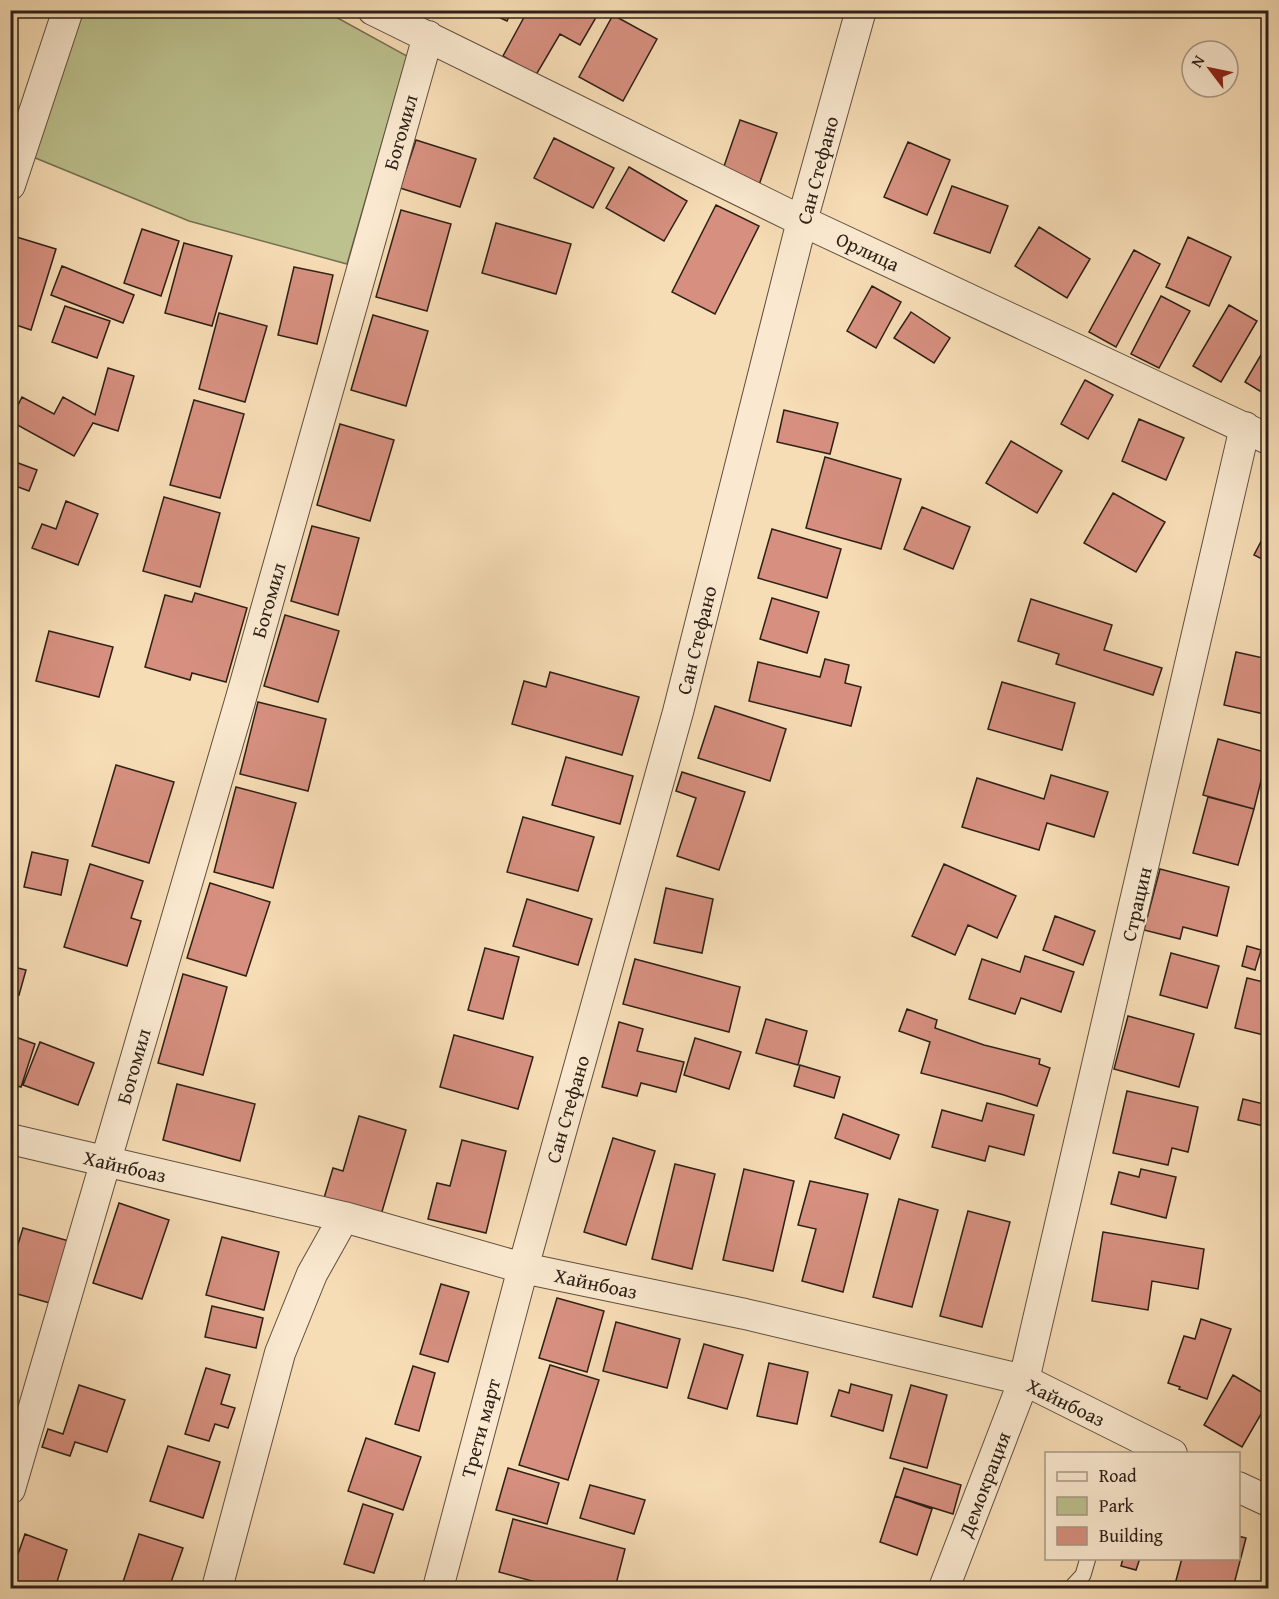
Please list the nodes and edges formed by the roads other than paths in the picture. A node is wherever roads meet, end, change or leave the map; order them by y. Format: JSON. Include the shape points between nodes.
{"nodes":[{"id":1,"x":68,"y":10,"type":"edge"},
{"id":2,"x":373,"y":10,"type":"edge"},
{"id":3,"x":861,"y":10,"type":"edge"},
{"id":4,"x":428,"y":36,"type":"junction"},
{"id":5,"x":10,"y":185,"type":"edge"},
{"id":6,"x":802,"y":221,"type":"junction"},
{"id":7,"x":1257,"y":433,"type":"edge"},
{"id":8,"x":10,"y":1139,"type":"edge"},
{"id":9,"x":105,"y":1162,"type":"junction"},
{"id":10,"x":344,"y":1217,"type":"junction"},
{"id":11,"x":523,"y":1268,"type":"junction"},
{"id":12,"x":1024,"y":1380,"type":"junction"},
{"id":13,"x":1150,"y":1449,"type":"edge"},
{"id":14,"x":1240,"y":1486,"type":"edge"},
{"id":15,"x":10,"y":1489,"type":"edge"},
{"id":16,"x":1269,"y":1501,"type":"edge"},
{"id":17,"x":1087,"y":1560,"type":"edge"},
{"id":18,"x":217,"y":1588,"type":"edge"},
{"id":19,"x":438,"y":1588,"type":"edge"},
{"id":20,"x":944,"y":1588,"type":"edge"},
{"id":21,"x":1071,"y":1588,"type":"edge"}],
"edges":[{"from":1,"to":5,"type":"street"},
{"from":2,"to":4,"type":"street","name":"Орлица"},
{"from":3,"to":6,"type":"street","name":"Сан Стефано"},
{"from":4,"to":6,"type":"street","name":"Орлица"},
{"from":4,"to":9,"type":"street","name":"Богомил"},
{"from":6,"to":7,"type":"street","name":"Орлица"},
{"from":6,"to":11,"type":"street","name":"Сан Стефано","via":[[678,712]]},
{"from":7,"to":12,"type":"street","name":"Страцин"},
{"from":8,"to":9,"type":"street","name":"Хайнбоаз"},
{"from":9,"to":10,"type":"street","name":"Хайнбоаз"},
{"from":9,"to":15,"type":"street","name":"Богомил"},
{"from":10,"to":11,"type":"street","name":"Хайнбоаз"},
{"from":10,"to":18,"type":"street","via":[[312,1274],[280,1353]]},
{"from":11,"to":12,"type":"street","name":"Хайнбоаз","via":[[745,1314]]},
{"from":11,"to":19,"type":"street","name":"Трети март"},
{"from":12,"to":13,"type":"street","name":"Хайнбоаз"},
{"from":12,"to":20,"type":"street","name":"Демокрация"},
{"from":14,"to":16,"type":"street"},
{"from":17,"to":21,"type":"lane","via":[[1083,1575]]}]}
